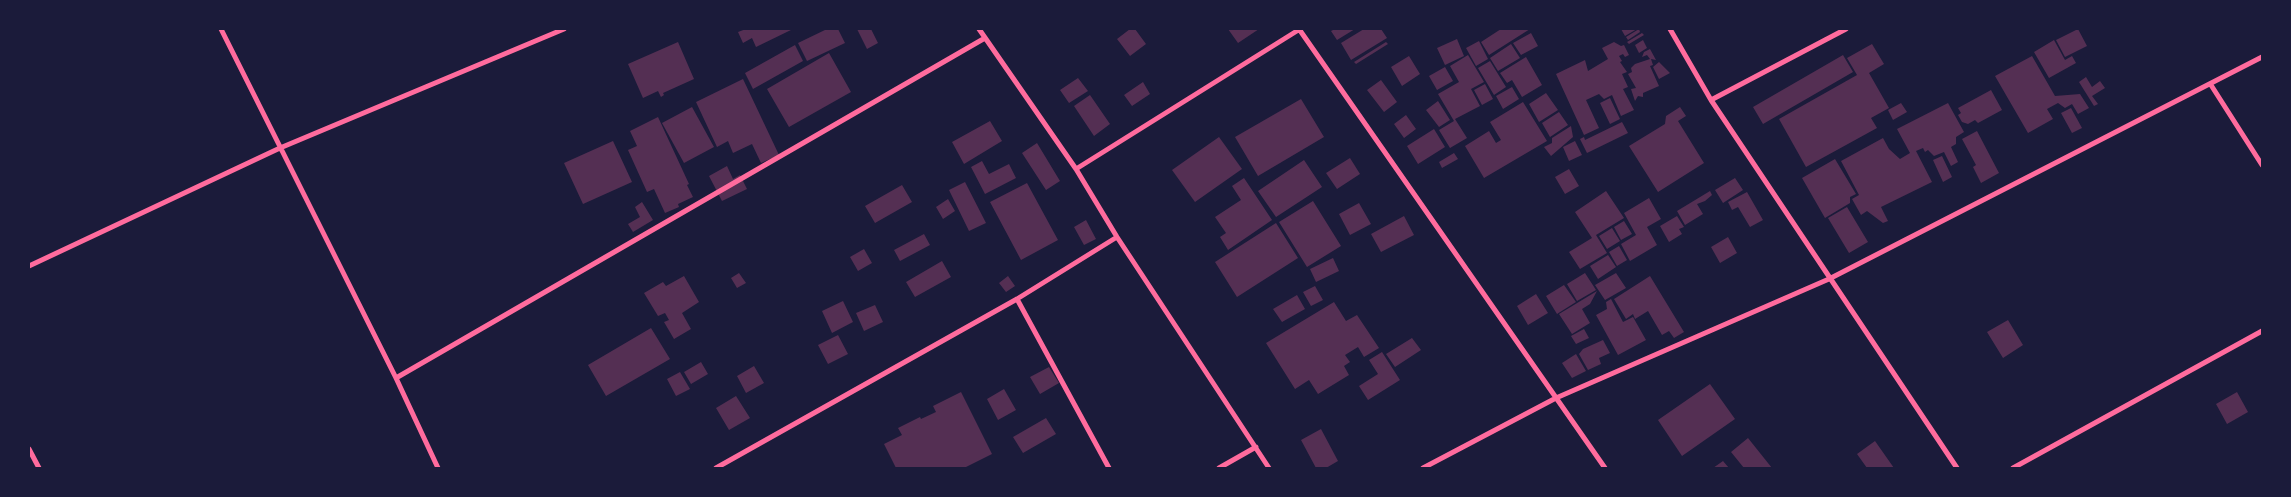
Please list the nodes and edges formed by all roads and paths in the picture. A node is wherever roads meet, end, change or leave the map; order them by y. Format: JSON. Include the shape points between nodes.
{"nodes":[{"id":1,"x":221,"y":29,"type":"edge"},
{"id":2,"x":564,"y":29,"type":"edge"},
{"id":3,"x":979,"y":29,"type":"edge"},
{"id":4,"x":1299,"y":29,"type":"edge"},
{"id":5,"x":1670,"y":29,"type":"edge"},
{"id":6,"x":1846,"y":29,"type":"edge"},
{"id":7,"x":985,"y":38,"type":"junction"},
{"id":8,"x":2262,"y":58,"type":"edge"},
{"id":9,"x":2211,"y":85,"type":"junction"},
{"id":10,"x":1711,"y":100,"type":"junction"},
{"id":11,"x":280,"y":148,"type":"junction"},
{"id":12,"x":2262,"y":165,"type":"edge"},
{"id":13,"x":1076,"y":168,"type":"junction"},
{"id":14,"x":1117,"y":237,"type":"junction"},
{"id":15,"x":29,"y":266,"type":"edge"},
{"id":16,"x":1830,"y":279,"type":"junction"},
{"id":17,"x":1017,"y":299,"type":"junction"},
{"id":18,"x":2262,"y":331,"type":"edge"},
{"id":19,"x":396,"y":378,"type":"junction"},
{"id":20,"x":1556,"y":398,"type":"junction"},
{"id":21,"x":1256,"y":447,"type":"junction"},
{"id":22,"x":29,"y":449,"type":"edge"},
{"id":23,"x":39,"y":468,"type":"edge"},
{"id":24,"x":438,"y":468,"type":"edge"},
{"id":25,"x":716,"y":468,"type":"edge"},
{"id":26,"x":1108,"y":468,"type":"edge"},
{"id":27,"x":1219,"y":468,"type":"edge"},
{"id":28,"x":1269,"y":468,"type":"edge"},
{"id":29,"x":1423,"y":468,"type":"edge"},
{"id":30,"x":1605,"y":468,"type":"edge"},
{"id":31,"x":1957,"y":468,"type":"edge"},
{"id":32,"x":2014,"y":468,"type":"edge"}],
"edges":[{"from":1,"to":11,"type":"street"},
{"from":2,"to":11,"type":"street"},
{"from":3,"to":7,"type":"street"},
{"from":4,"to":13,"type":"street"},
{"from":4,"to":20,"type":"street"},
{"from":5,"to":10,"type":"street"},
{"from":6,"to":10,"type":"street"},
{"from":7,"to":13,"type":"street"},
{"from":7,"to":19,"type":"street"},
{"from":8,"to":9,"type":"street"},
{"from":9,"to":12,"type":"street"},
{"from":9,"to":16,"type":"street"},
{"from":10,"to":16,"type":"street"},
{"from":11,"to":15,"type":"street"},
{"from":11,"to":19,"type":"street"},
{"from":13,"to":14,"type":"street"},
{"from":14,"to":17,"type":"street"},
{"from":14,"to":21,"type":"street"},
{"from":16,"to":20,"type":"street"},
{"from":16,"to":31,"type":"street"},
{"from":17,"to":25,"type":"street"},
{"from":17,"to":26,"type":"street"},
{"from":18,"to":32,"type":"street"},
{"from":19,"to":24,"type":"street"},
{"from":20,"to":29,"type":"street"},
{"from":20,"to":30,"type":"street"},
{"from":21,"to":27,"type":"street"},
{"from":21,"to":28,"type":"street"},
{"from":22,"to":23,"type":"street"}]}
